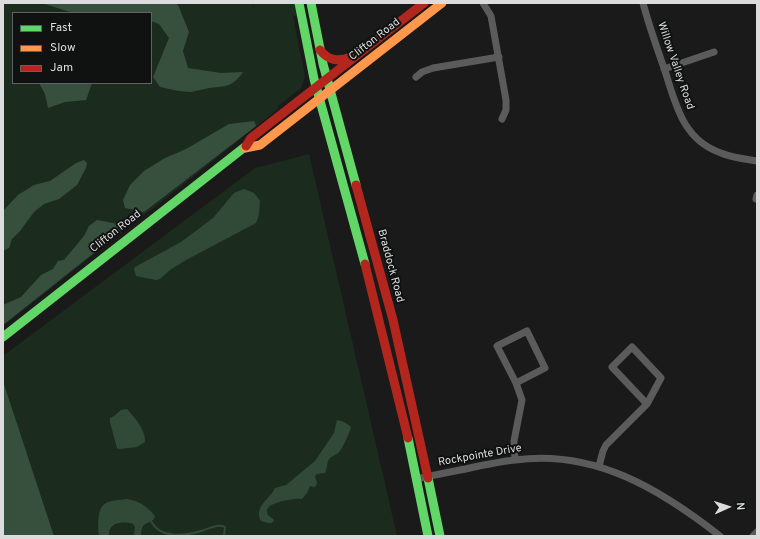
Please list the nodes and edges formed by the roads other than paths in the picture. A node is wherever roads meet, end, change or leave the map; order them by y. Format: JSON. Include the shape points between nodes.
{"nodes":[{"id":1,"x":299,"y":3,"type":"edge"},
{"id":2,"x":311,"y":3,"type":"edge"},
{"id":3,"x":424,"y":3,"type":"edge"},
{"id":4,"x":442,"y":3,"type":"edge"},
{"id":5,"x":483,"y":3,"type":"edge"},
{"id":6,"x":643,"y":3,"type":"edge"},
{"id":7,"x":320,"y":49,"type":"junction"},
{"id":8,"x":714,"y":52,"type":"dead end"},
{"id":9,"x":360,"y":53,"type":"junction"},
{"id":10,"x":499,"y":57,"type":"junction"},
{"id":11,"x":664,"y":69,"type":"junction"},
{"id":12,"x":416,"y":77,"type":"dead end"},
{"id":13,"x":327,"y":79,"type":"junction"},
{"id":14,"x":316,"y":88,"type":"junction"},
{"id":15,"x":330,"y":91,"type":"junction"},
{"id":16,"x":320,"y":99,"type":"junction"},
{"id":17,"x":502,"y":119,"type":"dead end"},
{"id":18,"x":244,"y":148,"type":"junction"},
{"id":19,"x":757,"y":161,"type":"edge"},
{"id":20,"x":3,"y":337,"type":"edge"},
{"id":21,"x":516,"y":383,"type":"junction"},
{"id":22,"x":647,"y":404,"type":"junction"},
{"id":23,"x":515,"y":460,"type":"junction"},
{"id":24,"x":599,"y":466,"type":"junction"},
{"id":25,"x":428,"y":476,"type":"junction"},
{"id":26,"x":416,"y":479,"type":"junction"},
{"id":27,"x":757,"y":532,"type":"edge"},
{"id":28,"x":428,"y":536,"type":"edge"},
{"id":29,"x":440,"y":536,"type":"edge"},
{"id":30,"x":720,"y":536,"type":"edge"},
{"id":31,"x":753,"y":536,"type":"edge"}],
"edges":[{"from":1,"to":14,"type":"main road"},
{"from":2,"to":7,"type":"main road","name":"Braddock Road"},
{"from":3,"to":9,"type":"main road","name":"Clifton Road"},
{"from":4,"to":15,"type":"main road","name":"Clifton Road"},
{"from":5,"to":10,"type":"street","via":[[491,16]]},
{"from":6,"to":11,"type":"street","name":"Willow Valley Road"},
{"from":7,"to":9,"type":"main road","via":[[325,56],[335,61]]},
{"from":7,"to":13,"type":"main road","name":"Braddock Road"},
{"from":8,"to":11,"type":"street"},
{"from":9,"to":13,"type":"main road","name":"Clifton Road"},
{"from":10,"to":12,"type":"street","via":[[433,68]]},
{"from":10,"to":17,"type":"street","via":[[506,100],[506,110]]},
{"from":11,"to":19,"type":"street","name":"Willow Valley Road","via":[[679,115],[696,138],[721,154]]},
{"from":13,"to":14,"type":"main road","name":"Clifton Road"},
{"from":13,"to":15,"type":"main road","name":"Braddock Road"},
{"from":14,"to":16,"type":"main road"},
{"from":14,"to":18,"type":"main road","name":"Clifton Road","via":[[251,138]]},
{"from":15,"to":16,"type":"main road","name":"Clifton Road"},
{"from":15,"to":25,"type":"main road","name":"Braddock Road","via":[[393,320]]},
{"from":16,"to":18,"type":"main road","name":"Clifton Road","via":[[260,145]]},
{"from":16,"to":26,"type":"main road","via":[[390,358]]},
{"from":18,"to":20,"type":"main road","name":"Clifton Road"},
{"from":21,"to":21,"type":"street","via":[[545,368],[527,332],[497,346]]},
{"from":21,"to":23,"type":"street","via":[[522,400],[514,441]]},
{"from":22,"to":22,"type":"street","via":[[612,367],[632,347],[661,378]]},
{"from":22,"to":24,"type":"street","via":[[606,445]]},
{"from":23,"to":24,"type":"street","name":"Rockpointe Drive","via":[[552,459]]},
{"from":23,"to":25,"type":"street","name":"Rockpointe Drive"},
{"from":24,"to":30,"type":"street","name":"Rockpointe Drive","via":[[654,490],[692,514]]},
{"from":25,"to":26,"type":"street","name":"Rockpointe Drive"},
{"from":25,"to":29,"type":"main road","name":"Braddock Road"},
{"from":26,"to":28,"type":"main road"},
{"from":27,"to":31,"type":"street"}]}
